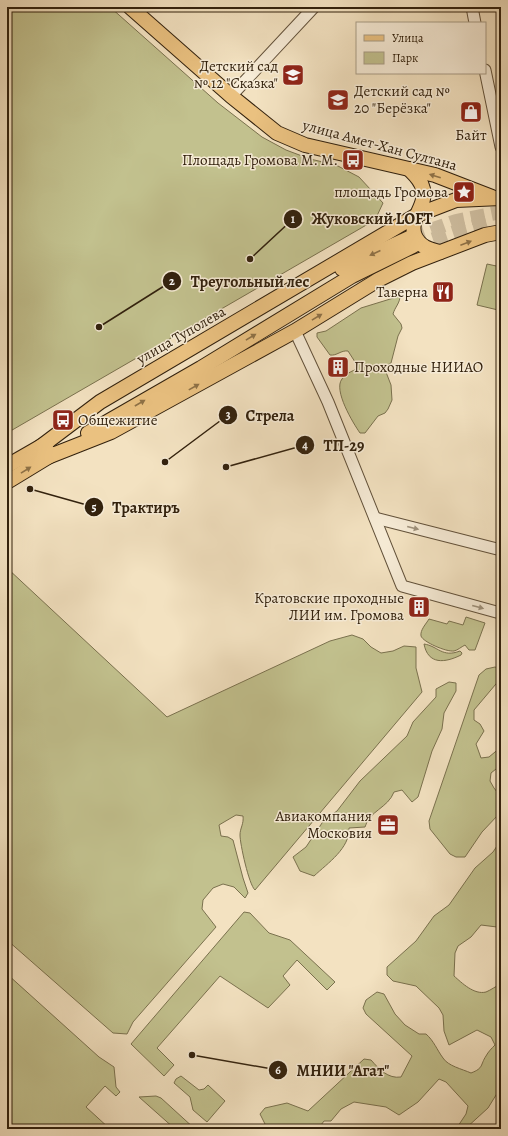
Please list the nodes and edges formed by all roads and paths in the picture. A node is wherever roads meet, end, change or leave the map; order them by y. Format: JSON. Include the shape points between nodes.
{"nodes":[{"id":1,"x":130,"y":7,"type":"edge"},
{"id":2,"x":314,"y":7,"type":"edge"},
{"id":3,"x":472,"y":7,"type":"edge"},
{"id":4,"x":475,"y":22,"type":"edge"},
{"id":5,"x":486,"y":74,"type":"edge"},
{"id":6,"x":231,"y":96,"type":"junction"},
{"id":7,"x":501,"y":147,"type":"edge"},
{"id":8,"x":409,"y":168,"type":"junction"},
{"id":9,"x":500,"y":196,"type":"edge"},
{"id":10,"x":417,"y":215,"type":"junction"},
{"id":11,"x":501,"y":232,"type":"edge"},
{"id":12,"x":412,"y":242,"type":"tunnel mouth"},
{"id":13,"x":440,"y":252,"type":"junction"},
{"id":14,"x":295,"y":330,"type":"junction"},
{"id":15,"x":42,"y":453,"type":"junction"},
{"id":16,"x":7,"y":466,"type":"edge"},
{"id":17,"x":7,"y":482,"type":"edge"},
{"id":18,"x":375,"y":518,"type":"junction"},
{"id":19,"x":501,"y":550,"type":"edge"},
{"id":20,"x":501,"y":612,"type":"edge"}],
"edges":[{"from":1,"to":6,"type":"main road","name":"улица Амет-Хан Султана"},
{"from":2,"to":6,"type":"street"},
{"from":3,"to":4,"type":"street"},
{"from":5,"to":7,"type":"street"},
{"from":6,"to":8,"type":"main road","name":"улица Амет-Хан Султана","via":[[277,133],[305,145]]},
{"from":9,"to":8,"type":"main road","name":"улица Амет-Хан Султана","one_way":true},
{"from":8,"to":10,"type":"main road","via":[[421,181],[424,189],[424,200]]},
{"from":9,"to":10,"type":"main road","name":"улица Туполева","via":[[456,200]]},
{"from":10,"to":13,"type":"main road","via":[[413,225],[417,240],[429,250]]},
{"from":10,"to":15,"type":"main road","name":"улица Туполева","via":[[100,402]]},
{"from":13,"to":11,"type":"main road","name":"улица Туполева","one_way":true,"via":[[485,235]]},
{"from":12,"to":15,"type":"main road","name":"улица Туполева","via":[[201,368]]},
{"from":14,"to":13,"type":"main road","name":"улица Туполева","one_way":true,"via":[[378,280]]},
{"from":15,"to":14,"type":"main road","name":"улица Туполева","one_way":true,"via":[[111,432]]},
{"from":14,"to":18,"type":"street","via":[[328,402]]},
{"from":15,"to":16,"type":"main road","name":"улица Туполева"},
{"from":17,"to":15,"type":"main road","name":"улица Туполева","one_way":true},
{"from":18,"to":19,"type":"street","one_way":true},
{"from":18,"to":20,"type":"street","one_way":true,"via":[[402,586]]}]}
